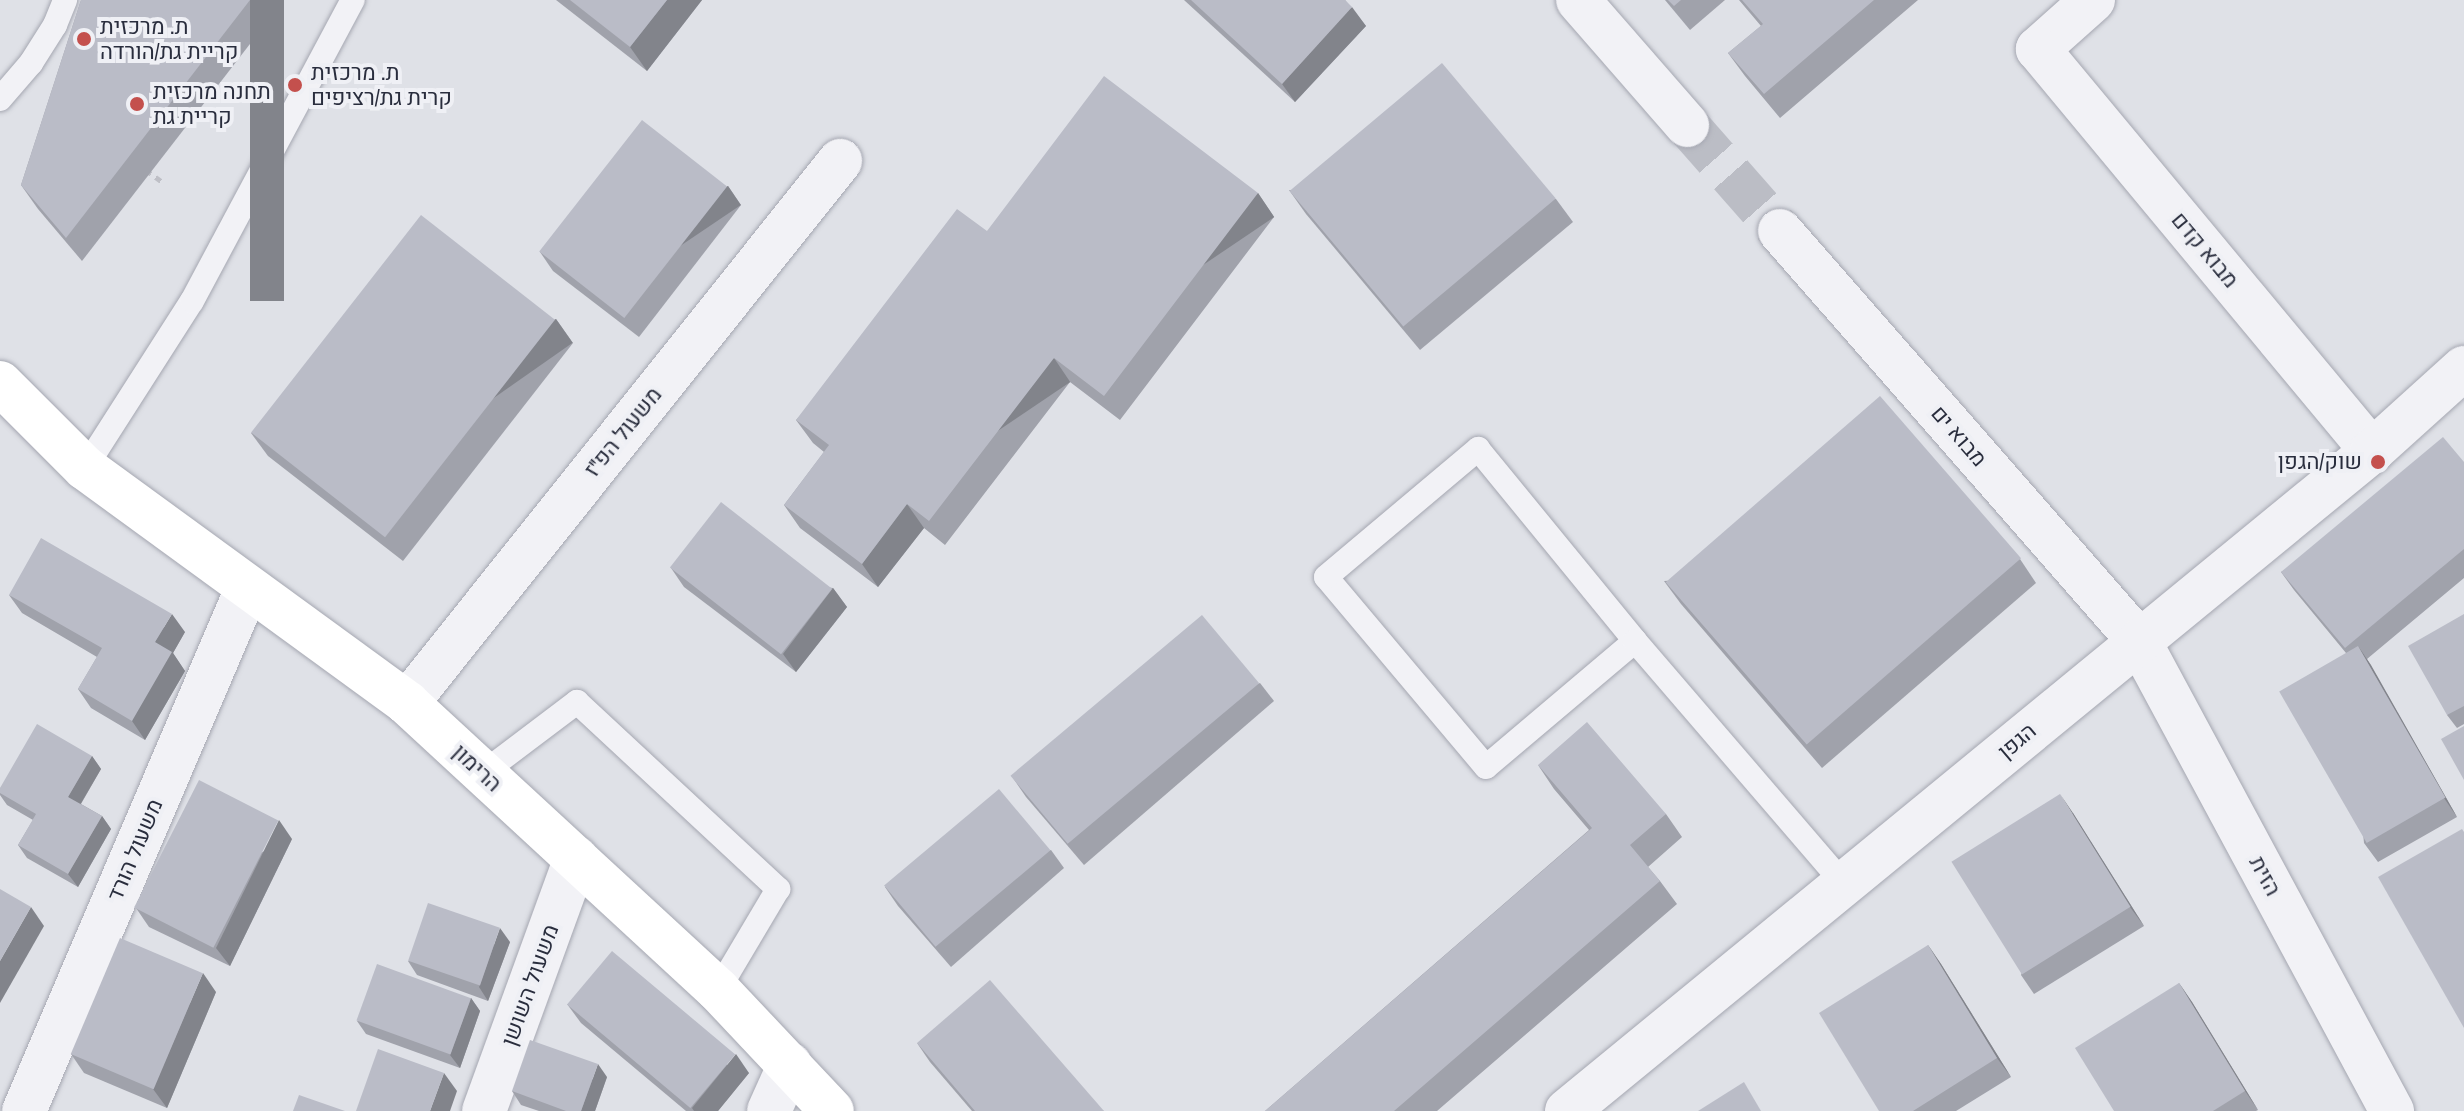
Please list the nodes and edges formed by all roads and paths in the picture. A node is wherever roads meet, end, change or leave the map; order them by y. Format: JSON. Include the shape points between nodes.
{"nodes":[{"id":1,"x":65,"y":0,"type":"edge"},
{"id":2,"x":353,"y":0,"type":"edge"},
{"id":3,"x":1578,"y":0,"type":"edge"},
{"id":4,"x":2093,"y":0,"type":"edge"},
{"id":5,"x":0,"y":99,"type":"edge"},
{"id":6,"x":1687,"y":125,"type":"tunnel mouth"},
{"id":7,"x":840,"y":161,"type":"dead end"},
{"id":8,"x":138,"y":165,"type":"edge"},
{"id":9,"x":164,"y":183,"type":"dead end"},
{"id":10,"x":1780,"y":231,"type":"tunnel mouth"},
{"id":11,"x":2464,"y":368,"type":"edge"},
{"id":12,"x":0,"y":383,"type":"edge"},
{"id":13,"x":0,"y":425,"type":"edge"},
{"id":14,"x":2372,"y":451,"type":"junction"},
{"id":15,"x":85,"y":468,"type":"junction"},
{"id":16,"x":247,"y":589,"type":"junction"},
{"id":17,"x":1635,"y":641,"type":"junction"},
{"id":18,"x":2139,"y":641,"type":"junction"},
{"id":19,"x":407,"y":703,"type":"junction"},
{"id":20,"x":483,"y":773,"type":"junction"},
{"id":21,"x":576,"y":858,"type":"junction"},
{"id":22,"x":1844,"y":884,"type":"junction"},
{"id":23,"x":718,"y":990,"type":"junction"},
{"id":24,"x":790,"y":1064,"type":"junction"},
{"id":25,"x":28,"y":1102,"type":"edge"},
{"id":26,"x":484,"y":1111,"type":"edge"},
{"id":27,"x":769,"y":1111,"type":"edge"},
{"id":28,"x":832,"y":1111,"type":"edge"},
{"id":29,"x":1567,"y":1111,"type":"edge"},
{"id":30,"x":2392,"y":1111,"type":"edge"}],
"edges":[{"from":1,"to":5,"type":"lane","via":[[39,50]]},
{"from":2,"to":15,"type":"lane","via":[[192,301]]},
{"from":3,"to":6,"type":"street"},
{"from":4,"to":14,"type":"street","name":"מבוא קדם","via":[[2038,49]]},
{"from":7,"to":19,"type":"street","name":"משעול הפ\"ז"},
{"from":8,"to":9,"type":"path"},
{"from":10,"to":18,"type":"street","name":"מבוא ים"},
{"from":11,"to":14,"type":"street","name":"הגפן"},
{"from":12,"to":15,"type":"street","name":"הרימון"},
{"from":13,"to":15,"type":"street","name":"הרימון"},
{"from":14,"to":18,"type":"street","name":"הגפן"},
{"from":15,"to":16,"type":"street","name":"הרימון"},
{"from":16,"to":19,"type":"street","name":"הרימון"},
{"from":16,"to":25,"type":"street","name":"משעול הורד"},
{"from":17,"to":17,"type":"lane","via":[[1486,767],[1326,577],[1478,449]]},
{"from":17,"to":22,"type":"lane"},
{"from":18,"to":22,"type":"street","name":"הגפן"},
{"from":18,"to":30,"type":"street","name":"הזית"},
{"from":19,"to":20,"type":"street","name":"הרימון"},
{"from":20,"to":21,"type":"street","name":"הרימון"},
{"from":20,"to":23,"type":"lane","via":[[577,702],[778,889]]},
{"from":21,"to":23,"type":"street","name":"הרימון"},
{"from":21,"to":26,"type":"street","name":"משעול השושן"},
{"from":22,"to":29,"type":"street","name":"הגפן"},
{"from":23,"to":24,"type":"street","name":"הרימון"},
{"from":24,"to":27,"type":"street"},
{"from":24,"to":28,"type":"street","name":"הרימון"}]}
